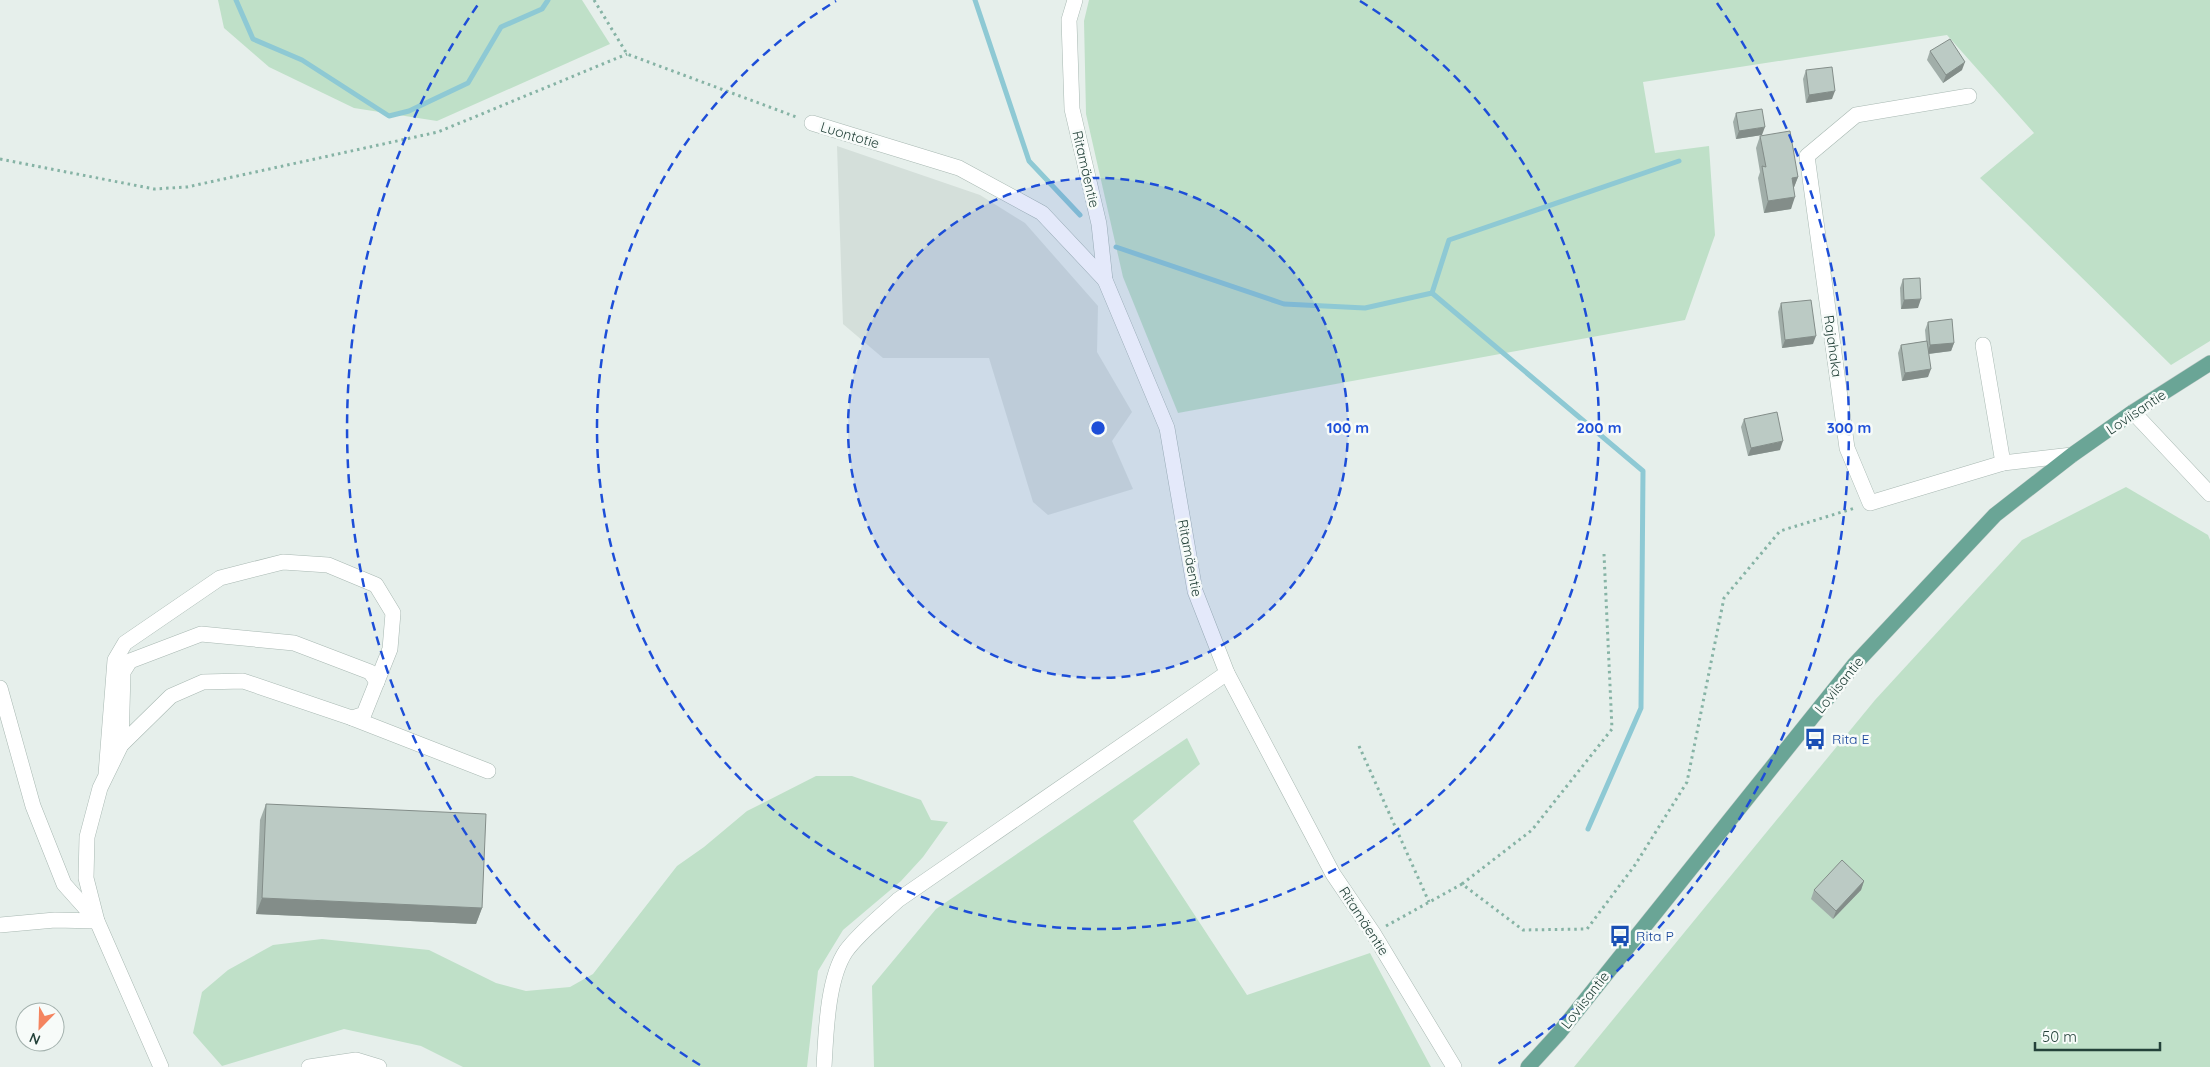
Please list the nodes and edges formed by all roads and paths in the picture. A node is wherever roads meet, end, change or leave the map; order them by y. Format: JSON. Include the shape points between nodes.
{"nodes":[{"id":1,"x":594,"y":0,"type":"edge"},
{"id":2,"x":1075,"y":0,"type":"edge"},
{"id":3,"x":627,"y":54,"type":"junction"},
{"id":4,"x":1969,"y":96,"type":"dead end"},
{"id":5,"x":812,"y":123,"type":"joint"},
{"id":6,"x":0,"y":159,"type":"edge"},
{"id":7,"x":1105,"y":280,"type":"junction"},
{"id":8,"x":1983,"y":346,"type":"dead end"},
{"id":9,"x":2210,"y":364,"type":"edge"},
{"id":10,"x":2134,"y":412,"type":"junction"},
{"id":11,"x":2072,"y":455,"type":"junction"},
{"id":12,"x":2003,"y":463,"type":"junction"},
{"id":13,"x":2210,"y":494,"type":"edge"},
{"id":14,"x":1870,"y":503,"type":"junction"},
{"id":15,"x":1604,"y":554,"type":"dead end"},
{"id":16,"x":1227,"y":673,"type":"junction"},
{"id":17,"x":377,"y":682,"type":"junction"},
{"id":18,"x":0,"y":688,"type":"edge"},
{"id":19,"x":358,"y":716,"type":"junction"},
{"id":20,"x":121,"y":746,"type":"junction"},
{"id":21,"x":1360,"y":746,"type":"dead end"},
{"id":22,"x":488,"y":771,"type":"dead end"},
{"id":23,"x":106,"y":774,"type":"junction"},
{"id":24,"x":1462,"y":884,"type":"junction"},
{"id":25,"x":1429,"y":902,"type":"junction"},
{"id":26,"x":98,"y":921,"type":"junction"},
{"id":27,"x":0,"y":925,"type":"edge"},
{"id":28,"x":1373,"y":933,"type":"junction"},
{"id":29,"x":162,"y":1067,"type":"edge"},
{"id":30,"x":309,"y":1067,"type":"edge"},
{"id":31,"x":379,"y":1067,"type":"edge"},
{"id":32,"x":824,"y":1067,"type":"edge"},
{"id":33,"x":1454,"y":1067,"type":"edge"},
{"id":34,"x":1528,"y":1067,"type":"edge"}],
"edges":[{"from":1,"to":3,"type":"path"},
{"from":2,"to":7,"type":"street","name":"Ritamäentie","via":[[1069,20],[1072,109],[1099,224]]},
{"from":3,"to":5,"type":"path","name":"Luontotie"},
{"from":3,"to":6,"type":"path","via":[[438,132],[186,187],[154,189]]},
{"from":4,"to":14,"type":"street","name":"Rajahaka","via":[[1856,115],[1807,156],[1847,448]]},
{"from":5,"to":7,"type":"street","name":"Luontotie","via":[[959,168],[1042,213]]},
{"from":7,"to":16,"type":"street","name":"Ritamäentie","via":[[1167,428],[1195,591]]},
{"from":8,"to":12,"type":"street"},
{"from":9,"to":10,"type":"main road","name":"Loviisantie"},
{"from":10,"to":11,"type":"main road","name":"Loviisantie"},
{"from":10,"to":13,"type":"street"},
{"from":11,"to":12,"type":"street"},
{"from":11,"to":34,"type":"main road","name":"Loviisantie","via":[[1995,515],[1854,665],[1559,1033]]},
{"from":12,"to":14,"type":"street"},
{"from":14,"to":24,"type":"path","via":[[1780,531],[1724,598],[1687,782],[1635,865],[1587,930],[1523,930]]},
{"from":15,"to":24,"type":"path","via":[[1612,729],[1532,830]]},
{"from":16,"to":28,"type":"street","name":"Ritamäentie","via":[[1333,874]]},
{"from":16,"to":32,"type":"street","via":[[898,900],[855,941],[837,969]]},
{"from":17,"to":19,"type":"street"},
{"from":17,"to":20,"type":"street","via":[[370,672],[294,643],[201,634],[130,661],[123,672]]},
{"from":17,"to":23,"type":"street","via":[[390,649],[393,614],[376,585],[328,565],[283,562],[220,578],[125,643],[115,660]]},
{"from":18,"to":26,"type":"street","via":[[33,806],[64,884]]},
{"from":19,"to":20,"type":"street","via":[[243,681],[203,682],[171,696]]},
{"from":19,"to":22,"type":"street"},
{"from":20,"to":23,"type":"street"},
{"from":21,"to":25,"type":"path"},
{"from":23,"to":26,"type":"street","via":[[87,837],[86,878]]},
{"from":24,"to":25,"type":"path"},
{"from":25,"to":28,"type":"path"},
{"from":26,"to":27,"type":"street","via":[[55,920]]},
{"from":26,"to":29,"type":"street"},
{"from":28,"to":33,"type":"street","name":"Ritamäentie"},
{"from":30,"to":31,"type":"street","via":[[356,1060]]}]}
